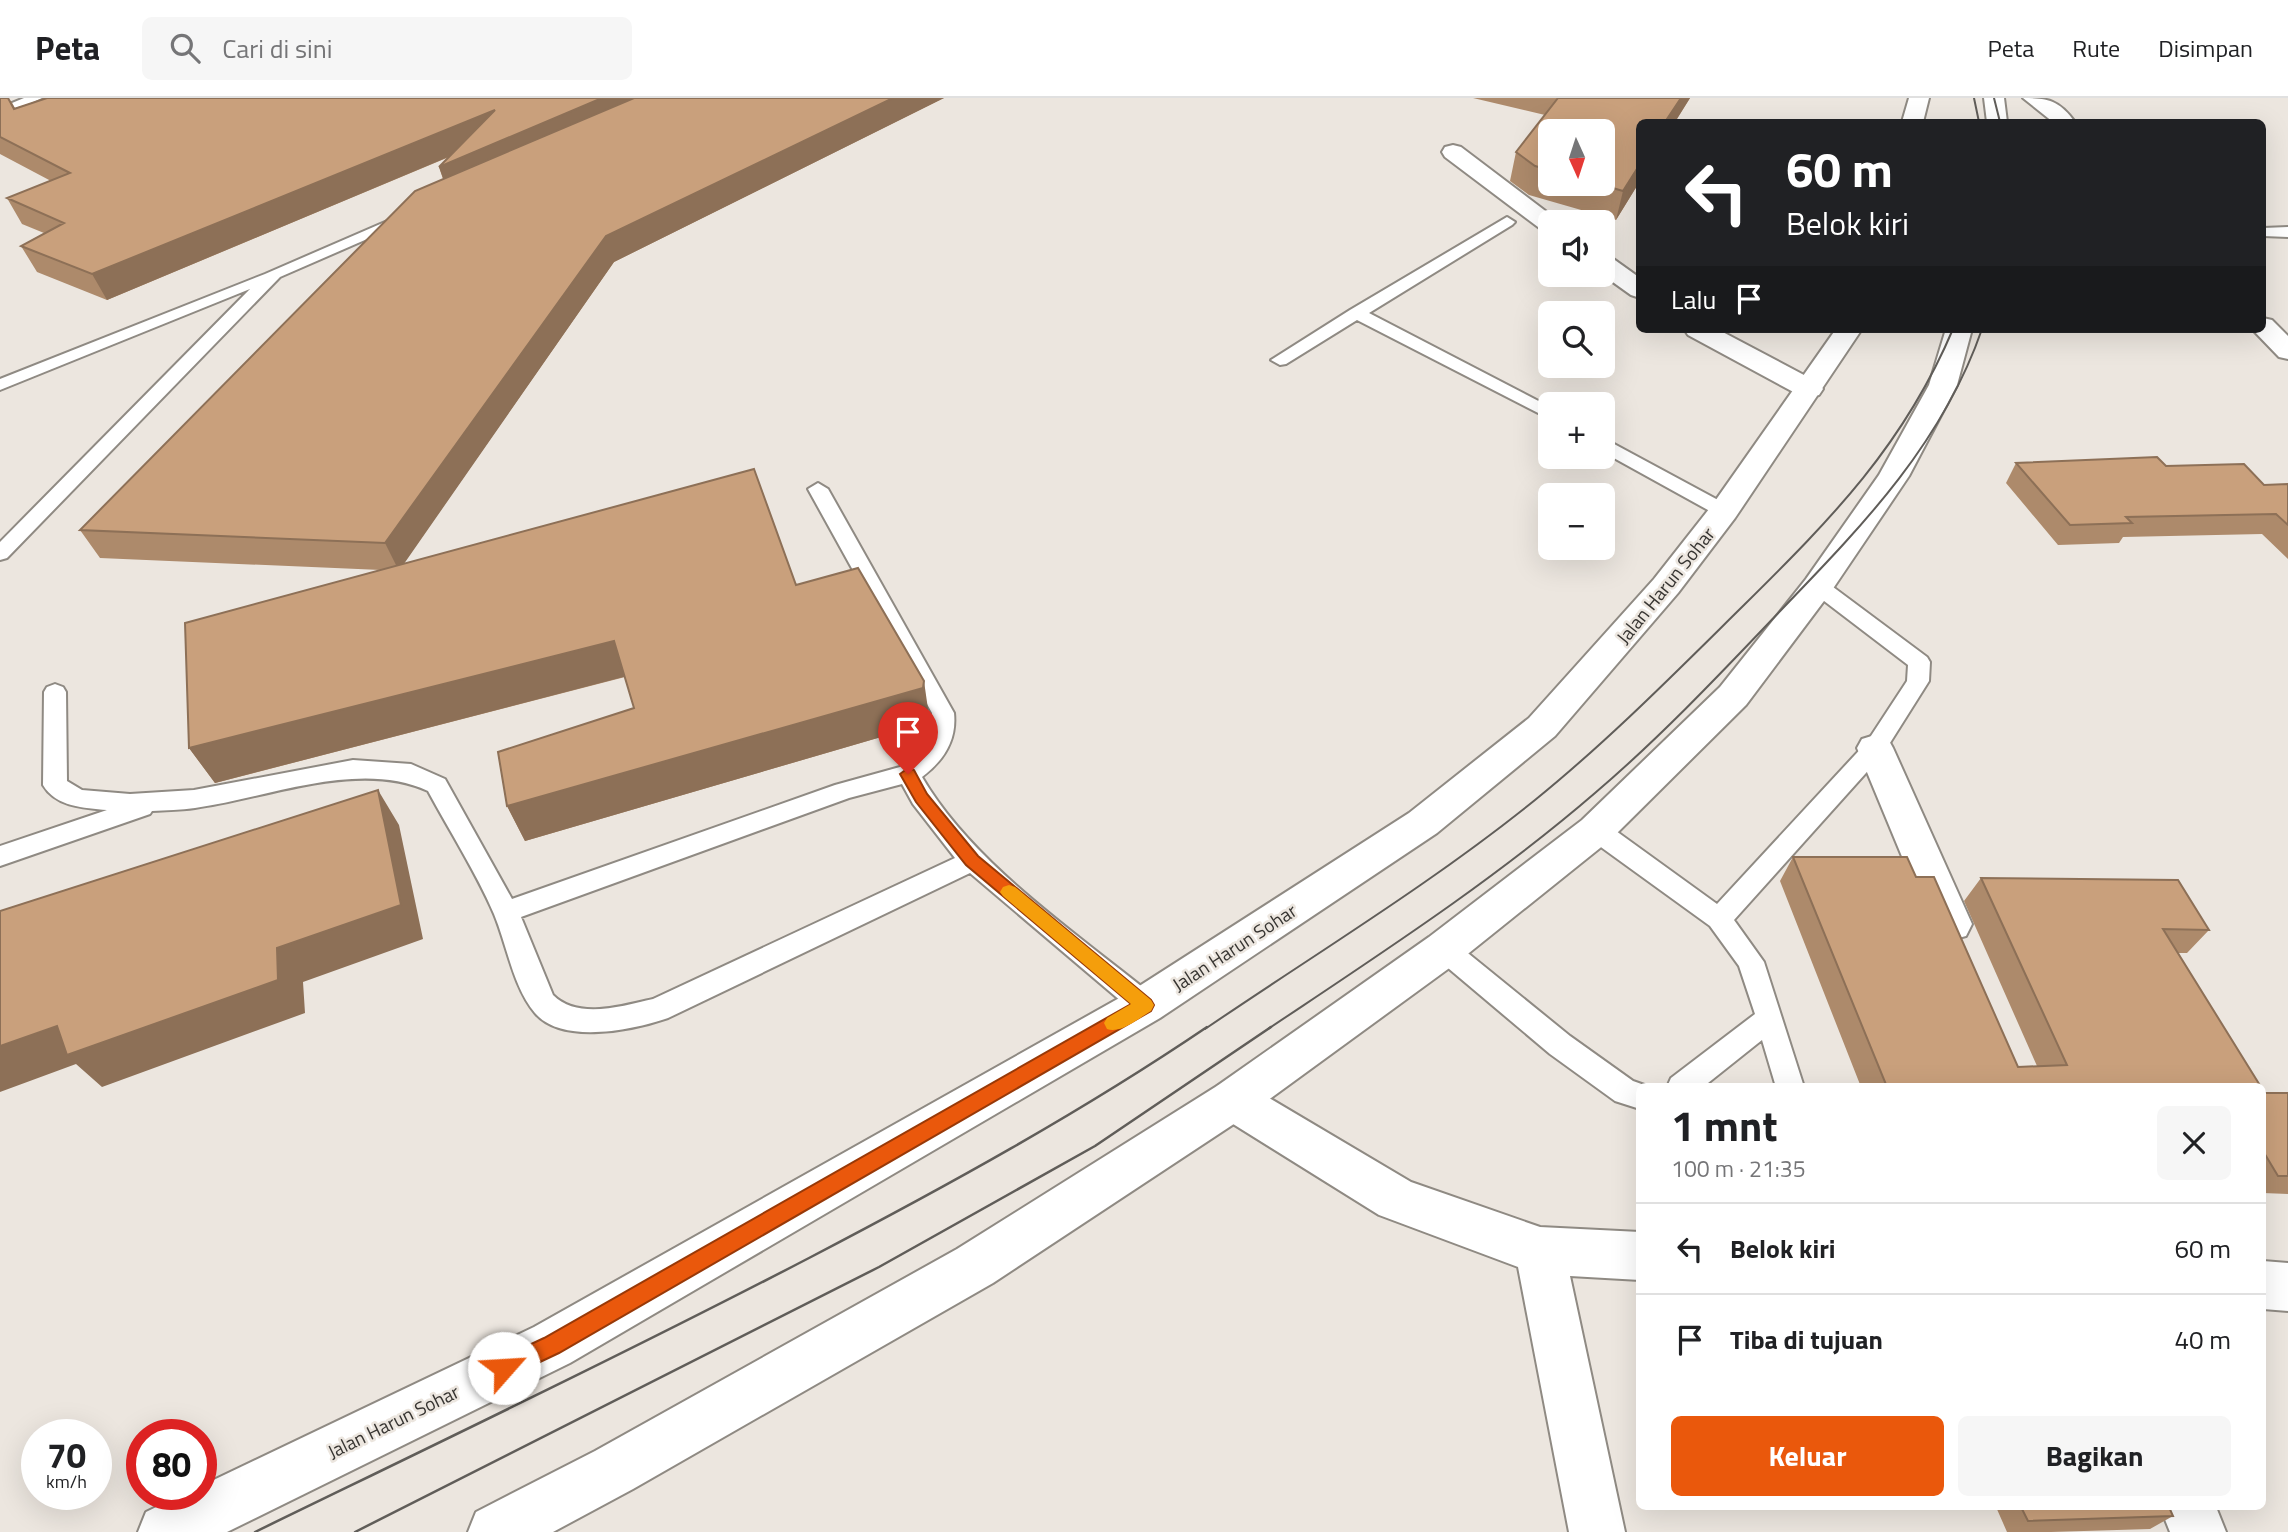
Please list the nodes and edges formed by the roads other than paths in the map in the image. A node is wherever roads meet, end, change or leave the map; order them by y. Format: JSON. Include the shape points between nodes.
{"nodes":[{"id":1,"x":35,"y":98,"type":"edge"},
{"id":2,"x":1919,"y":98,"type":"edge"},
{"id":3,"x":1994,"y":98,"type":"edge"},
{"id":4,"x":2033,"y":98,"type":"edge"},
{"id":5,"x":0,"y":113,"type":"edge"},
{"id":6,"x":1914,"y":119,"type":"edge"},
{"id":7,"x":1997,"y":119,"type":"edge"},
{"id":8,"x":2061,"y":119,"type":"edge"},
{"id":9,"x":1453,"y":152,"type":"dead end"},
{"id":10,"x":426,"y":208,"type":"edge"},
{"id":11,"x":1538,"y":216,"type":"edge"},
{"id":12,"x":1507,"y":222,"type":"dead end"},
{"id":13,"x":2266,"y":232,"type":"edge"},
{"id":14,"x":2288,"y":232,"type":"edge"},
{"id":15,"x":1615,"y":272,"type":"edge"},
{"id":16,"x":274,"y":274,"type":"junction"},
{"id":17,"x":1636,"y":287,"type":"edge"},
{"id":18,"x":1356,"y":313,"type":"junction"},
{"id":19,"x":2266,"y":329,"type":"edge"},
{"id":20,"x":1704,"y":333,"type":"edge"},
{"id":21,"x":1846,"y":333,"type":"edge"},
{"id":22,"x":1958,"y":333,"type":"edge"},
{"id":23,"x":2288,"y":351,"type":"edge"},
{"id":24,"x":1280,"y":360,"type":"dead end"},
{"id":25,"x":0,"y":385,"type":"edge"},
{"id":26,"x":1809,"y":389,"type":"junction"},
{"id":27,"x":1538,"y":408,"type":"edge"},
{"id":28,"x":1615,"y":451,"type":"edge"},
{"id":29,"x":818,"y":489,"type":"dead end"},
{"id":30,"x":1724,"y":511,"type":"junction"},
{"id":31,"x":0,"y":554,"type":"edge"},
{"id":32,"x":1818,"y":586,"type":"junction"},
{"id":33,"x":55,"y":692,"type":"dead end"},
{"id":34,"x":1875,"y":748,"type":"junction"},
{"id":35,"x":908,"y":774,"type":"junction"},
{"id":36,"x":161,"y":801,"type":"junction"},
{"id":37,"x":1596,"y":830,"type":"junction"},
{"id":38,"x":0,"y":856,"type":"edge"},
{"id":39,"x":972,"y":860,"type":"junction"},
{"id":40,"x":506,"y":912,"type":"junction"},
{"id":41,"x":1719,"y":919,"type":"junction"},
{"id":42,"x":1444,"y":949,"type":"junction"},
{"id":43,"x":1967,"y":961,"type":"edge"},
{"id":44,"x":1145,"y":1005,"type":"junction"},
{"id":45,"x":1770,"y":1018,"type":"junction"},
{"id":46,"x":1686,"y":1083,"type":"edge"},
{"id":47,"x":1789,"y":1083,"type":"edge"},
{"id":48,"x":1636,"y":1095,"type":"edge"},
{"id":49,"x":1233,"y":1100,"type":"junction"},
{"id":50,"x":1540,"y":1251,"type":"junction"},
{"id":51,"x":1636,"y":1256,"type":"edge"},
{"id":52,"x":2266,"y":1285,"type":"edge"},
{"id":53,"x":2288,"y":1287,"type":"edge"},
{"id":54,"x":2189,"y":1510,"type":"edge"},
{"id":55,"x":166,"y":1532,"type":"edge"},
{"id":56,"x":496,"y":1532,"type":"edge"},
{"id":57,"x":1597,"y":1532,"type":"edge"},
{"id":58,"x":2198,"y":1532,"type":"edge"}],
"edges":[{"from":1,"to":5,"type":"lane"},
{"from":2,"to":6,"type":"main road"},
{"from":3,"to":7,"type":"main road"},
{"from":4,"to":8,"type":"main road"},
{"from":9,"to":11,"type":"main road"},
{"from":10,"to":16,"type":"lane"},
{"from":12,"to":18,"type":"lane"},
{"from":13,"to":14,"type":"lane"},
{"from":15,"to":17,"type":"main road"},
{"from":16,"to":25,"type":"lane"},
{"from":16,"to":31,"type":"lane"},
{"from":18,"to":24,"type":"lane"},
{"from":18,"to":27,"type":"lane"},
{"from":19,"to":23,"type":"main road"},
{"from":20,"to":26,"type":"main road"},
{"from":21,"to":26,"type":"main road","name":"Jalan Harun Sohar"},
{"from":22,"to":32,"type":"main road","via":[[1943,385],[1894,476]]},
{"from":26,"to":30,"type":"main road","name":"Jalan Harun Sohar"},
{"from":28,"to":30,"type":"lane"},
{"from":29,"to":35,"type":"lane","via":[[943,713],[942,741],[929,760]]},
{"from":30,"to":44,"type":"main road","name":"Jalan Harun Sohar","via":[[1666,586],[1542,727],[1423,823]]},
{"from":32,"to":34,"type":"lane","via":[[1919,662],[1919,681]]},
{"from":32,"to":37,"type":"main road","via":[[1733,696]]},
{"from":33,"to":36,"type":"lane","via":[[55,785],[77,799]]},
{"from":34,"to":41,"type":"lane"},
{"from":34,"to":43,"type":"main road"},
{"from":35,"to":39,"type":"lane"},
{"from":35,"to":40,"type":"lane","via":[[844,791]]},
{"from":36,"to":38,"type":"lane"},
{"from":36,"to":40,"type":"lane","via":[[353,769],[391,770],[425,778],[437,785]]},
{"from":37,"to":41,"type":"lane"},
{"from":37,"to":42,"type":"main road"},
{"from":39,"to":40,"type":"lane","via":[[658,1010],[614,1020],[562,1016],[544,1005]]},
{"from":39,"to":44,"type":"lane"},
{"from":41,"to":45,"type":"lane","via":[[1751,962]]},
{"from":42,"to":48,"type":"lane","via":[[1560,1045]]},
{"from":42,"to":49,"type":"main road"},
{"from":44,"to":55,"type":"main road","name":"Jalan Harun Sohar","via":[[552,1345]]},
{"from":45,"to":46,"type":"lane"},
{"from":45,"to":47,"type":"lane"},
{"from":49,"to":50,"type":"main road","via":[[1396,1199]]},
{"from":49,"to":56,"type":"main road","via":[[975,1266]]},
{"from":50,"to":51,"type":"main road"},
{"from":50,"to":57,"type":"main road"},
{"from":52,"to":53,"type":"main road"},
{"from":54,"to":58,"type":"main road"}]}
